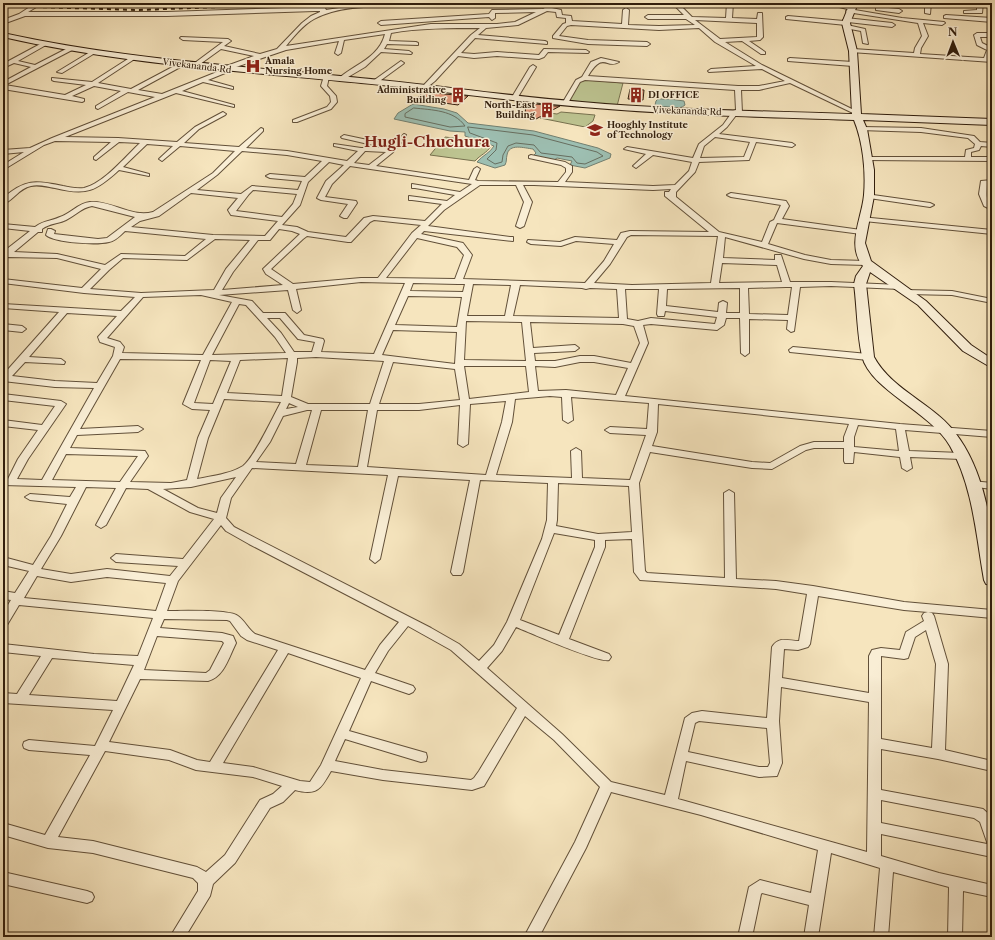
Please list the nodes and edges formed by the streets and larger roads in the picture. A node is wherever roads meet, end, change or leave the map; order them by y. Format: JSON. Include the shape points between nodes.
{"nodes":[{"id":1,"x":40,"y":3,"type":"edge"},
{"id":2,"x":354,"y":3,"type":"edge"},
{"id":3,"x":420,"y":3,"type":"edge"},
{"id":4,"x":558,"y":3,"type":"edge"},
{"id":5,"x":674,"y":3,"type":"edge"},
{"id":6,"x":730,"y":3,"type":"edge"},
{"id":7,"x":827,"y":3,"type":"edge"},
{"id":8,"x":928,"y":3,"type":"edge"},
{"id":9,"x":980,"y":3,"type":"edge"},
{"id":10,"x":348,"y":8,"type":"junction"},
{"id":11,"x":546,"y":9,"type":"junction"},
{"id":12,"x":626,"y":10,"type":"dead end"},
{"id":13,"x":899,"y":11,"type":"dead end"},
{"id":14,"x":956,"y":11,"type":"dead end"},
{"id":15,"x":323,"y":13,"type":"junction"},
{"id":16,"x":928,"y":13,"type":"dead end"},
{"id":17,"x":22,"y":14,"type":"junction"},
{"id":18,"x":818,"y":14,"type":"dead end"},
{"id":19,"x":849,"y":14,"type":"edge"},
{"id":20,"x":491,"y":15,"type":"junction"},
{"id":21,"x":648,"y":17,"type":"dead end"},
{"id":22,"x":946,"y":17,"type":"dead end"},
{"id":23,"x":688,"y":18,"type":"junction"},
{"id":24,"x":788,"y":18,"type":"dead end"},
{"id":25,"x":730,"y":19,"type":"junction"},
{"id":26,"x":992,"y":20,"type":"edge"},
{"id":27,"x":3,"y":22,"type":"edge"},
{"id":28,"x":604,"y":22,"type":"dead end"},
{"id":29,"x":920,"y":22,"type":"junction"},
{"id":30,"x":381,"y":23,"type":"dead end"},
{"id":31,"x":942,"y":23,"type":"dead end"},
{"id":32,"x":569,"y":24,"type":"junction"},
{"id":33,"x":581,"y":24,"type":"junction"},
{"id":34,"x":892,"y":25,"type":"dead end"},
{"id":35,"x":485,"y":26,"type":"junction"},
{"id":36,"x":495,"y":26,"type":"junction"},
{"id":37,"x":625,"y":26,"type":"junction"},
{"id":38,"x":698,"y":27,"type":"junction"},
{"id":39,"x":388,"y":32,"type":"junction"},
{"id":40,"x":323,"y":34,"type":"dead end"},
{"id":41,"x":992,"y":35,"type":"edge"},
{"id":42,"x":473,"y":36,"type":"junction"},
{"id":43,"x":5,"y":37,"type":"edge"},
{"id":44,"x":183,"y":38,"type":"dead end"},
{"id":45,"x":342,"y":39,"type":"junction"},
{"id":46,"x":744,"y":40,"type":"junction"},
{"id":47,"x":322,"y":42,"type":"junction"},
{"id":48,"x":385,"y":42,"type":"junction"},
{"id":49,"x":717,"y":42,"type":"junction"},
{"id":50,"x":545,"y":43,"type":"dead end"},
{"id":51,"x":866,"y":43,"type":"dead end"},
{"id":52,"x":44,"y":44,"type":"junction"},
{"id":53,"x":416,"y":44,"type":"dead end"},
{"id":54,"x":647,"y":44,"type":"dead end"},
{"id":55,"x":219,"y":47,"type":"junction"},
{"id":56,"x":70,"y":49,"type":"junction"},
{"id":57,"x":280,"y":50,"type":"junction"},
{"id":58,"x":379,"y":50,"type":"junction"},
{"id":59,"x":853,"y":51,"type":"junction"},
{"id":60,"x":586,"y":52,"type":"dead end"},
{"id":61,"x":92,"y":53,"type":"junction"},
{"id":62,"x":338,"y":53,"type":"dead end"},
{"id":63,"x":409,"y":53,"type":"dead end"},
{"id":64,"x":763,"y":53,"type":"dead end"},
{"id":65,"x":457,"y":54,"type":"junction"},
{"id":66,"x":917,"y":55,"type":"junction"},
{"id":67,"x":260,"y":56,"type":"junction"},
{"id":68,"x":131,"y":59,"type":"junction"},
{"id":69,"x":790,"y":60,"type":"dead end"},
{"id":70,"x":989,"y":60,"type":"edge"},
{"id":71,"x":13,"y":61,"type":"junction"},
{"id":72,"x":616,"y":62,"type":"dead end"},
{"id":73,"x":401,"y":63,"type":"dead end"},
{"id":74,"x":182,"y":64,"type":"junction"},
{"id":75,"x":853,"y":64,"type":"junction"},
{"id":76,"x":3,"y":66,"type":"edge"},
{"id":77,"x":36,"y":66,"type":"junction"},
{"id":78,"x":194,"y":66,"type":"junction"},
{"id":79,"x":533,"y":67,"type":"dead end"},
{"id":80,"x":765,"y":67,"type":"junction"},
{"id":81,"x":225,"y":69,"type":"junction"},
{"id":82,"x":711,"y":71,"type":"dead end"},
{"id":83,"x":60,"y":72,"type":"dead end"},
{"id":84,"x":3,"y":74,"type":"edge"},
{"id":85,"x":17,"y":77,"type":"junction"},
{"id":86,"x":326,"y":77,"type":"junction"},
{"id":87,"x":584,"y":78,"type":"junction"},
{"id":88,"x":54,"y":79,"type":"dead end"},
{"id":89,"x":341,"y":79,"type":"junction"},
{"id":90,"x":202,"y":80,"type":"junction"},
{"id":91,"x":793,"y":81,"type":"junction"},
{"id":92,"x":375,"y":82,"type":"junction"},
{"id":93,"x":3,"y":84,"type":"edge"},
{"id":94,"x":93,"y":84,"type":"junction"},
{"id":95,"x":3,"y":87,"type":"edge"},
{"id":96,"x":425,"y":87,"type":"junction"},
{"id":97,"x":231,"y":88,"type":"dead end"},
{"id":98,"x":738,"y":88,"type":"junction"},
{"id":99,"x":130,"y":90,"type":"junction"},
{"id":100,"x":176,"y":91,"type":"junction"},
{"id":101,"x":163,"y":96,"type":"junction"},
{"id":102,"x":66,"y":97,"type":"junction"},
{"id":103,"x":515,"y":97,"type":"junction"},
{"id":104,"x":82,"y":100,"type":"dead end"},
{"id":105,"x":566,"y":102,"type":"junction"},
{"id":106,"x":232,"y":106,"type":"dead end"},
{"id":107,"x":98,"y":107,"type":"dead end"},
{"id":108,"x":737,"y":113,"type":"junction"},
{"id":109,"x":223,"y":114,"type":"dead end"},
{"id":110,"x":857,"y":115,"type":"junction"},
{"id":111,"x":295,"y":121,"type":"dead end"},
{"id":112,"x":992,"y":122,"type":"edge"},
{"id":113,"x":862,"y":129,"type":"junction"},
{"id":114,"x":261,"y":130,"type":"dead end"},
{"id":115,"x":715,"y":135,"type":"junction"},
{"id":116,"x":404,"y":136,"type":"dead end"},
{"id":117,"x":344,"y":137,"type":"dead end"},
{"id":118,"x":54,"y":139,"type":"junction"},
{"id":119,"x":118,"y":140,"type":"junction"},
{"id":120,"x":754,"y":140,"type":"junction"},
{"id":121,"x":145,"y":142,"type":"junction"},
{"id":122,"x":177,"y":144,"type":"junction"},
{"id":123,"x":336,"y":144,"type":"dead end"},
{"id":124,"x":978,"y":144,"type":"junction"},
{"id":125,"x":792,"y":145,"type":"dead end"},
{"id":126,"x":992,"y":145,"type":"edge"},
{"id":127,"x":393,"y":148,"type":"junction"},
{"id":128,"x":32,"y":149,"type":"junction"},
{"id":129,"x":627,"y":149,"type":"dead end"},
{"id":130,"x":241,"y":150,"type":"junction"},
{"id":131,"x":363,"y":150,"type":"junction"},
{"id":132,"x":3,"y":152,"type":"edge"},
{"id":133,"x":651,"y":153,"type":"junction"},
{"id":134,"x":531,"y":157,"type":"dead end"},
{"id":135,"x":96,"y":158,"type":"dead end"},
{"id":136,"x":968,"y":158,"type":"junction"},
{"id":137,"x":162,"y":159,"type":"dead end"},
{"id":138,"x":868,"y":159,"type":"junction"},
{"id":139,"x":992,"y":159,"type":"edge"},
{"id":140,"x":327,"y":160,"type":"junction"},
{"id":141,"x":695,"y":160,"type":"junction"},
{"id":142,"x":348,"y":164,"type":"junction"},
{"id":143,"x":636,"y":166,"type":"dead end"},
{"id":144,"x":3,"y":168,"type":"edge"},
{"id":145,"x":118,"y":168,"type":"junction"},
{"id":146,"x":370,"y":168,"type":"junction"},
{"id":147,"x":478,"y":169,"type":"dead end"},
{"id":148,"x":147,"y":175,"type":"dead end"},
{"id":149,"x":270,"y":176,"type":"dead end"},
{"id":150,"x":307,"y":179,"type":"junction"},
{"id":151,"x":474,"y":182,"type":"junction"},
{"id":152,"x":992,"y":182,"type":"edge"},
{"id":153,"x":518,"y":183,"type":"junction"},
{"id":154,"x":559,"y":185,"type":"junction"},
{"id":155,"x":415,"y":186,"type":"dead end"},
{"id":156,"x":678,"y":187,"type":"junction"},
{"id":157,"x":642,"y":188,"type":"junction"},
{"id":158,"x":189,"y":191,"type":"junction"},
{"id":159,"x":300,"y":192,"type":"junction"},
{"id":160,"x":462,"y":194,"type":"junction"},
{"id":161,"x":730,"y":195,"type":"dead end"},
{"id":162,"x":243,"y":196,"type":"junction"},
{"id":163,"x":869,"y":196,"type":"junction"},
{"id":164,"x":672,"y":197,"type":"junction"},
{"id":165,"x":412,"y":198,"type":"dead end"},
{"id":166,"x":3,"y":202,"type":"edge"},
{"id":167,"x":448,"y":202,"type":"junction"},
{"id":168,"x":930,"y":205,"type":"dead end"},
{"id":169,"x":992,"y":208,"type":"edge"},
{"id":170,"x":344,"y":216,"type":"dead end"},
{"id":171,"x":142,"y":217,"type":"junction"},
{"id":172,"x":284,"y":219,"type":"junction"},
{"id":173,"x":864,"y":219,"type":"junction"},
{"id":174,"x":777,"y":221,"type":"junction"},
{"id":175,"x":425,"y":225,"type":"junction"},
{"id":176,"x":3,"y":226,"type":"edge"},
{"id":177,"x":520,"y":226,"type":"dead end"},
{"id":178,"x":277,"y":227,"type":"junction"},
{"id":179,"x":123,"y":229,"type":"junction"},
{"id":180,"x":35,"y":230,"type":"junction"},
{"id":181,"x":51,"y":231,"type":"junction"},
{"id":182,"x":861,"y":232,"type":"junction"},
{"id":183,"x":992,"y":232,"type":"edge"},
{"id":184,"x":87,"y":234,"type":"dead end"},
{"id":185,"x":306,"y":234,"type":"junction"},
{"id":186,"x":720,"y":234,"type":"junction"},
{"id":187,"x":415,"y":235,"type":"junction"},
{"id":188,"x":213,"y":237,"type":"junction"},
{"id":189,"x":254,"y":239,"type":"junction"},
{"id":190,"x":510,"y":239,"type":"dead end"},
{"id":191,"x":531,"y":242,"type":"dead end"},
{"id":192,"x":618,"y":242,"type":"junction"},
{"id":193,"x":764,"y":245,"type":"junction"},
{"id":194,"x":775,"y":249,"type":"junction"},
{"id":195,"x":4,"y":255,"type":"edge"},
{"id":196,"x":719,"y":260,"type":"junction"},
{"id":197,"x":780,"y":263,"type":"junction"},
{"id":198,"x":868,"y":264,"type":"junction"},
{"id":199,"x":106,"y":268,"type":"junction"},
{"id":200,"x":380,"y":280,"type":"junction"},
{"id":201,"x":3,"y":281,"type":"edge"},
{"id":202,"x":410,"y":281,"type":"junction"},
{"id":203,"x":458,"y":282,"type":"junction"},
{"id":204,"x":469,"y":282,"type":"junction"},
{"id":205,"x":516,"y":283,"type":"junction"},
{"id":206,"x":860,"y":284,"type":"junction"},
{"id":207,"x":744,"y":285,"type":"junction"},
{"id":208,"x":787,"y":285,"type":"junction"},
{"id":209,"x":796,"y":285,"type":"junction"},
{"id":210,"x":715,"y":286,"type":"junction"},
{"id":211,"x":291,"y":287,"type":"junction"},
{"id":212,"x":586,"y":287,"type":"junction"},
{"id":213,"x":621,"y":287,"type":"junction"},
{"id":214,"x":663,"y":287,"type":"junction"},
{"id":215,"x":257,"y":290,"type":"junction"},
{"id":216,"x":904,"y":290,"type":"junction"},
{"id":217,"x":84,"y":291,"type":"junction"},
{"id":218,"x":217,"y":292,"type":"junction"},
{"id":219,"x":405,"y":293,"type":"junction"},
{"id":220,"x":204,"y":294,"type":"junction"},
{"id":221,"x":466,"y":294,"type":"junction"},
{"id":222,"x":141,"y":295,"type":"junction"},
{"id":223,"x":237,"y":300,"type":"junction"},
{"id":224,"x":992,"y":301,"type":"edge"},
{"id":225,"x":249,"y":303,"type":"junction"},
{"id":226,"x":723,"y":303,"type":"dead end"},
{"id":227,"x":7,"y":307,"type":"edge"},
{"id":228,"x":662,"y":308,"type":"junction"},
{"id":229,"x":66,"y":310,"type":"junction"},
{"id":230,"x":297,"y":310,"type":"dead end"},
{"id":231,"x":122,"y":314,"type":"junction"},
{"id":232,"x":3,"y":315,"type":"edge"},
{"id":233,"x":722,"y":315,"type":"junction"},
{"id":234,"x":262,"y":316,"type":"junction"},
{"id":235,"x":745,"y":316,"type":"junction"},
{"id":236,"x":462,"y":318,"type":"junction"},
{"id":237,"x":791,"y":318,"type":"junction"},
{"id":238,"x":508,"y":320,"type":"junction"},
{"id":239,"x":526,"y":320,"type":"junction"},
{"id":240,"x":623,"y":321,"type":"junction"},
{"id":241,"x":660,"y":322,"type":"junction"},
{"id":242,"x":638,"y":324,"type":"junction"},
{"id":243,"x":3,"y":327,"type":"edge"},
{"id":244,"x":390,"y":327,"type":"junction"},
{"id":245,"x":22,"y":329,"type":"dead end"},
{"id":246,"x":791,"y":329,"type":"dead end"},
{"id":247,"x":460,"y":330,"type":"junction"},
{"id":248,"x":575,"y":348,"type":"dead end"},
{"id":249,"x":793,"y":350,"type":"dead end"},
{"id":250,"x":529,"y":351,"type":"junction"},
{"id":251,"x":745,"y":353,"type":"dead end"},
{"id":252,"x":316,"y":354,"type":"junction"},
{"id":253,"x":118,"y":356,"type":"junction"},
{"id":254,"x":292,"y":356,"type":"junction"},
{"id":255,"x":377,"y":357,"type":"junction"},
{"id":256,"x":868,"y":357,"type":"junction"},
{"id":257,"x":206,"y":358,"type":"junction"},
{"id":258,"x":237,"y":358,"type":"junction"},
{"id":259,"x":23,"y":359,"type":"junction"},
{"id":260,"x":390,"y":359,"type":"junction"},
{"id":261,"x":61,"y":362,"type":"dead end"},
{"id":262,"x":531,"y":363,"type":"junction"},
{"id":263,"x":992,"y":364,"type":"edge"},
{"id":264,"x":459,"y":365,"type":"junction"},
{"id":265,"x":633,"y":366,"type":"junction"},
{"id":266,"x":4,"y":378,"type":"edge"},
{"id":267,"x":101,"y":386,"type":"junction"},
{"id":268,"x":566,"y":393,"type":"junction"},
{"id":269,"x":534,"y":395,"type":"junction"},
{"id":270,"x":221,"y":396,"type":"junction"},
{"id":271,"x":3,"y":397,"type":"edge"},
{"id":272,"x":511,"y":397,"type":"junction"},
{"id":273,"x":619,"y":398,"type":"junction"},
{"id":274,"x":287,"y":399,"type":"junction"},
{"id":275,"x":465,"y":401,"type":"junction"},
{"id":276,"x":654,"y":401,"type":"junction"},
{"id":277,"x":216,"y":407,"type":"junction"},
{"id":278,"x":307,"y":407,"type":"junction"},
{"id":279,"x":317,"y":407,"type":"junction"},
{"id":280,"x":373,"y":408,"type":"junction"},
{"id":281,"x":279,"y":414,"type":"junction"},
{"id":282,"x":568,"y":420,"type":"dead end"},
{"id":283,"x":855,"y":422,"type":"junction"},
{"id":284,"x":3,"y":423,"type":"edge"},
{"id":285,"x":900,"y":427,"type":"junction"},
{"id":286,"x":44,"y":428,"type":"junction"},
{"id":287,"x":138,"y":429,"type":"dead end"},
{"id":288,"x":610,"y":430,"type":"dead end"},
{"id":289,"x":945,"y":430,"type":"junction"},
{"id":290,"x":75,"y":432,"type":"junction"},
{"id":291,"x":652,"y":432,"type":"junction"},
{"id":292,"x":992,"y":434,"type":"edge"},
{"id":293,"x":463,"y":444,"type":"dead end"},
{"id":294,"x":849,"y":447,"type":"junction"},
{"id":295,"x":646,"y":448,"type":"junction"},
{"id":296,"x":64,"y":451,"type":"junction"},
{"id":297,"x":576,"y":451,"type":"dead end"},
{"id":298,"x":904,"y":454,"type":"junction"},
{"id":299,"x":962,"y":456,"type":"junction"},
{"id":300,"x":849,"y":461,"type":"dead end"},
{"id":301,"x":248,"y":466,"type":"junction"},
{"id":302,"x":300,"y":468,"type":"junction"},
{"id":303,"x":907,"y":468,"type":"dead end"},
{"id":304,"x":362,"y":470,"type":"junction"},
{"id":305,"x":394,"y":472,"type":"junction"},
{"id":306,"x":476,"y":476,"type":"junction"},
{"id":307,"x":490,"y":478,"type":"junction"},
{"id":308,"x":553,"y":481,"type":"junction"},
{"id":309,"x":7,"y":482,"type":"edge"},
{"id":310,"x":577,"y":482,"type":"junction"},
{"id":311,"x":634,"y":482,"type":"junction"},
{"id":312,"x":46,"y":483,"type":"junction"},
{"id":313,"x":82,"y":484,"type":"junction"},
{"id":314,"x":191,"y":484,"type":"junction"},
{"id":315,"x":972,"y":484,"type":"junction"},
{"id":316,"x":122,"y":485,"type":"junction"},
{"id":317,"x":992,"y":486,"type":"edge"},
{"id":318,"x":152,"y":487,"type":"junction"},
{"id":319,"x":729,"y":493,"type":"dead end"},
{"id":320,"x":30,"y":497,"type":"dead end"},
{"id":321,"x":74,"y":501,"type":"junction"},
{"id":322,"x":221,"y":518,"type":"junction"},
{"id":323,"x":101,"y":525,"type":"dead end"},
{"id":324,"x":551,"y":529,"type":"junction"},
{"id":325,"x":987,"y":532,"type":"edge"},
{"id":326,"x":637,"y":535,"type":"junction"},
{"id":327,"x":598,"y":537,"type":"junction"},
{"id":328,"x":116,"y":558,"type":"dead end"},
{"id":329,"x":375,"y":558,"type":"dead end"},
{"id":330,"x":3,"y":561,"type":"edge"},
{"id":331,"x":185,"y":563,"type":"junction"},
{"id":332,"x":35,"y":570,"type":"junction"},
{"id":333,"x":457,"y":572,"type":"dead end"},
{"id":334,"x":173,"y":580,"type":"junction"},
{"id":335,"x":992,"y":580,"type":"edge"},
{"id":336,"x":730,"y":581,"type":"junction"},
{"id":337,"x":813,"y":590,"type":"junction"},
{"id":338,"x":3,"y":595,"type":"edge"},
{"id":339,"x":17,"y":599,"type":"junction"},
{"id":340,"x":926,"y":608,"type":"junction"},
{"id":341,"x":992,"y":614,"type":"edge"},
{"id":342,"x":159,"y":615,"type":"junction"},
{"id":343,"x":407,"y":620,"type":"junction"},
{"id":344,"x":3,"y":622,"type":"edge"},
{"id":345,"x":514,"y":622,"type":"junction"},
{"id":346,"x":930,"y":622,"type":"junction"},
{"id":347,"x":152,"y":632,"type":"junction"},
{"id":348,"x":562,"y":642,"type":"junction"},
{"id":349,"x":3,"y":648,"type":"edge"},
{"id":350,"x":285,"y":648,"type":"junction"},
{"id":351,"x":49,"y":653,"type":"junction"},
{"id":352,"x":605,"y":657,"type":"dead end"},
{"id":353,"x":142,"y":661,"type":"junction"},
{"id":354,"x":480,"y":668,"type":"junction"},
{"id":355,"x":136,"y":674,"type":"junction"},
{"id":356,"x":368,"y":676,"type":"junction"},
{"id":357,"x":777,"y":682,"type":"junction"},
{"id":358,"x":409,"y":688,"type":"dead end"},
{"id":359,"x":3,"y":698,"type":"edge"},
{"id":360,"x":876,"y":699,"type":"junction"},
{"id":361,"x":20,"y":700,"type":"junction"},
{"id":362,"x":121,"y":706,"type":"junction"},
{"id":363,"x":524,"y":707,"type":"junction"},
{"id":364,"x":773,"y":721,"type":"junction"},
{"id":365,"x":341,"y":733,"type":"junction"},
{"id":366,"x":875,"y":743,"type":"junction"},
{"id":367,"x":29,"y":745,"type":"dead end"},
{"id":368,"x":100,"y":748,"type":"junction"},
{"id":369,"x":938,"y":754,"type":"junction"},
{"id":370,"x":681,"y":755,"type":"junction"},
{"id":371,"x":421,"y":757,"type":"dead end"},
{"id":372,"x":327,"y":765,"type":"junction"},
{"id":373,"x":992,"y":766,"type":"edge"},
{"id":374,"x":212,"y":768,"type":"junction"},
{"id":375,"x":293,"y":783,"type":"junction"},
{"id":376,"x":607,"y":786,"type":"junction"},
{"id":377,"x":876,"y":794,"type":"junction"},
{"id":378,"x":670,"y":803,"type":"junction"},
{"id":379,"x":875,"y":828,"type":"junction"},
{"id":380,"x":3,"y":829,"type":"edge"},
{"id":381,"x":992,"y":838,"type":"edge"},
{"id":382,"x":48,"y":842,"type":"junction"},
{"id":383,"x":825,"y":846,"type":"junction"},
{"id":384,"x":992,"y":851,"type":"edge"},
{"id":385,"x":881,"y":861,"type":"junction"},
{"id":386,"x":3,"y":878,"type":"edge"},
{"id":387,"x":206,"y":881,"type":"junction"},
{"id":388,"x":956,"y":883,"type":"junction"},
{"id":389,"x":992,"y":892,"type":"edge"},
{"id":390,"x":87,"y":897,"type":"dead end"},
{"id":391,"x":816,"y":901,"type":"junction"},
{"id":392,"x":177,"y":937,"type":"edge"},
{"id":393,"x":531,"y":937,"type":"edge"},
{"id":394,"x":745,"y":937,"type":"edge"},
{"id":395,"x":811,"y":937,"type":"edge"},
{"id":396,"x":881,"y":937,"type":"edge"},
{"id":397,"x":955,"y":937,"type":"edge"}],
"edges":[{"from":1,"to":17,"type":"street"},
{"from":2,"to":10,"type":"street"},
{"from":3,"to":10,"type":"street"},
{"from":4,"to":11,"type":"street"},
{"from":5,"to":23,"type":"street"},
{"from":6,"to":25,"type":"street"},
{"from":7,"to":19,"type":"street"},
{"from":8,"to":16,"type":"street"},
{"from":9,"to":14,"type":"street","via":[[980,13]]},
{"from":10,"to":15,"type":"street"},
{"from":11,"to":20,"type":"street","via":[[492,12]]},
{"from":11,"to":32,"type":"street","via":[[559,11],[559,16],[569,17]]},
{"from":11,"to":36,"type":"street","via":[[516,24]]},
{"from":12,"to":37,"type":"street"},
{"from":13,"to":19,"type":"street"},
{"from":15,"to":17,"type":"street","via":[[323,10],[315,9],[167,14]]},
{"from":15,"to":57,"type":"street","via":[[299,28]]},
{"from":17,"to":27,"type":"street"},
{"from":18,"to":19,"type":"street"},
{"from":19,"to":24,"type":"street"},
{"from":19,"to":29,"type":"street"},
{"from":19,"to":34,"type":"street"},
{"from":19,"to":51,"type":"street","via":[[863,30]]},
{"from":19,"to":59,"type":"street"},
{"from":20,"to":30,"type":"street"},
{"from":20,"to":36,"type":"street"},
{"from":21,"to":23,"type":"street"},
{"from":22,"to":26,"type":"street","via":[[975,23]]},
{"from":23,"to":25,"type":"street"},
{"from":23,"to":38,"type":"street"},
{"from":25,"to":46,"type":"street","via":[[759,17],[760,37]]},
{"from":28,"to":33,"type":"street","via":[[584,19]]},
{"from":29,"to":31,"type":"street"},
{"from":29,"to":66,"type":"street","via":[[925,36]]},
{"from":32,"to":33,"type":"street"},
{"from":32,"to":54,"type":"street","via":[[565,25],[555,38]]},
{"from":33,"to":37,"type":"street"},
{"from":35,"to":36,"type":"street"},
{"from":35,"to":39,"type":"street","via":[[430,26]]},
{"from":35,"to":42,"type":"street"},
{"from":37,"to":38,"type":"street"},
{"from":38,"to":49,"type":"street"},
{"from":39,"to":45,"type":"street"},
{"from":39,"to":48,"type":"street"},
{"from":40,"to":47,"type":"street"},
{"from":41,"to":70,"type":"street","via":[[978,35],[979,44],[990,49]]},
{"from":42,"to":50,"type":"street"},
{"from":42,"to":65,"type":"street"},
{"from":43,"to":52,"type":"street","name":"Vivekananda Rd"},
{"from":44,"to":55,"type":"street","via":[[228,41]]},
{"from":45,"to":47,"type":"street"},
{"from":45,"to":62,"type":"street"},
{"from":46,"to":49,"type":"street"},
{"from":46,"to":64,"type":"street"},
{"from":47,"to":57,"type":"street"},
{"from":48,"to":53,"type":"street"},
{"from":48,"to":58,"type":"street"},
{"from":49,"to":80,"type":"street"},
{"from":52,"to":56,"type":"street","name":"Vivekananda Rd"},
{"from":52,"to":71,"type":"street"},
{"from":55,"to":67,"type":"street"},
{"from":55,"to":78,"type":"street"},
{"from":56,"to":61,"type":"street","name":"Vivekananda Rd"},
{"from":56,"to":77,"type":"street"},
{"from":57,"to":67,"type":"street"},
{"from":58,"to":63,"type":"street"},
{"from":58,"to":89,"type":"street","via":[[366,64]]},
{"from":59,"to":66,"type":"street"},
{"from":59,"to":75,"type":"street"},
{"from":60,"to":65,"type":"street","via":[[546,50],[539,57],[490,53],[474,56]]},
{"from":61,"to":68,"type":"street","name":"Vivekananda Rd"},
{"from":61,"to":83,"type":"street"},
{"from":65,"to":96,"type":"street"},
{"from":66,"to":70,"type":"street"},
{"from":67,"to":81,"type":"street"},
{"from":68,"to":74,"type":"street","name":"Vivekananda Rd"},
{"from":68,"to":94,"type":"street"},
{"from":69,"to":75,"type":"street"},
{"from":71,"to":76,"type":"street"},
{"from":71,"to":77,"type":"street"},
{"from":72,"to":87,"type":"street","via":[[593,62]]},
{"from":73,"to":92,"type":"street"},
{"from":74,"to":78,"type":"street","name":"Vivekananda Rd"},
{"from":74,"to":99,"type":"street"},
{"from":75,"to":110,"type":"street"},
{"from":77,"to":85,"type":"street"},
{"from":78,"to":81,"type":"street","name":"Vivekananda Rd"},
{"from":79,"to":103,"type":"street"},
{"from":80,"to":82,"type":"street"},
{"from":80,"to":91,"type":"street"},
{"from":81,"to":86,"type":"street","name":"Vivekananda Rd"},
{"from":81,"to":90,"type":"street"},
{"from":84,"to":85,"type":"street"},
{"from":85,"to":93,"type":"street"},
{"from":86,"to":89,"type":"street","name":"Vivekananda Rd"},
{"from":86,"to":111,"type":"street","via":[[324,86],[333,96],[332,105]]},
{"from":87,"to":98,"type":"street"},
{"from":87,"to":105,"type":"street","via":[[578,81]]},
{"from":88,"to":94,"type":"street"},
{"from":89,"to":92,"type":"street","name":"Vivekananda Rd"},
{"from":90,"to":97,"type":"street"},
{"from":90,"to":100,"type":"street"},
{"from":91,"to":98,"type":"street","via":[[759,88]]},
{"from":91,"to":110,"type":"street"},
{"from":92,"to":96,"type":"street","name":"Vivekananda Rd"},
{"from":94,"to":99,"type":"street"},
{"from":94,"to":102,"type":"street"},
{"from":95,"to":102,"type":"street"},
{"from":96,"to":103,"type":"street","name":"Vivekananda Rd"},
{"from":98,"to":108,"type":"street"},
{"from":99,"to":101,"type":"street"},
{"from":99,"to":107,"type":"street"},
{"from":100,"to":101,"type":"street"},
{"from":100,"to":106,"type":"street"},
{"from":101,"to":118,"type":"street"},
{"from":102,"to":104,"type":"street"},
{"from":103,"to":105,"type":"street","name":"Vivekananda Rd"},
{"from":105,"to":108,"type":"street","name":"Vivekananda Rd"},
{"from":108,"to":110,"type":"street","name":"Vivekananda Rd"},
{"from":108,"to":115,"type":"street"},
{"from":109,"to":122,"type":"street","via":[[201,125]]},
{"from":110,"to":112,"type":"street","name":"Vivekananda Rd"},
{"from":110,"to":113,"type":"street"},
{"from":113,"to":124,"type":"street","via":[[921,130],[968,136]]},
{"from":113,"to":138,"type":"street"},
{"from":114,"to":130,"type":"street"},
{"from":115,"to":120,"type":"street"},
{"from":115,"to":141,"type":"street","via":[[701,145]]},
{"from":116,"to":127,"type":"street"},
{"from":117,"to":127,"type":"street"},
{"from":118,"to":119,"type":"street"},
{"from":118,"to":128,"type":"street"},
{"from":119,"to":121,"type":"street"},
{"from":119,"to":135,"type":"street"},
{"from":120,"to":125,"type":"street"},
{"from":120,"to":141,"type":"street","via":[[746,159]]},
{"from":121,"to":122,"type":"street"},
{"from":121,"to":145,"type":"street"},
{"from":122,"to":130,"type":"street"},
{"from":122,"to":137,"type":"street"},
{"from":123,"to":131,"type":"street"},
{"from":124,"to":126,"type":"street"},
{"from":124,"to":136,"type":"street","via":[[976,149],[968,151]]},
{"from":127,"to":131,"type":"street"},
{"from":127,"to":146,"type":"street"},
{"from":128,"to":132,"type":"street"},
{"from":128,"to":144,"type":"street"},
{"from":129,"to":133,"type":"street"},
{"from":130,"to":140,"type":"street","via":[[287,153]]},
{"from":130,"to":158,"type":"street","via":[[215,174]]},
{"from":131,"to":142,"type":"street"},
{"from":133,"to":141,"type":"street"},
{"from":133,"to":143,"type":"street"},
{"from":134,"to":154,"type":"street","via":[[563,163],[570,167]]},
{"from":136,"to":138,"type":"street"},
{"from":136,"to":139,"type":"street"},
{"from":138,"to":163,"type":"street"},
{"from":140,"to":142,"type":"street"},
{"from":140,"to":150,"type":"street"},
{"from":141,"to":156,"type":"street","via":[[692,172]]},
{"from":142,"to":146,"type":"street"},
{"from":142,"to":170,"type":"street","via":[[329,183],[320,197],[324,200],[353,203]]},
{"from":145,"to":148,"type":"street"},
{"from":145,"to":166,"type":"street","via":[[88,188],[77,190],[32,183],[22,187]]},
{"from":146,"to":151,"type":"street"},
{"from":147,"to":151,"type":"street"},
{"from":149,"to":150,"type":"street"},
{"from":150,"to":159,"type":"street"},
{"from":151,"to":153,"type":"street"},
{"from":151,"to":160,"type":"street"},
{"from":152,"to":169,"type":"street","via":[[984,183],[983,189],[984,201]]},
{"from":153,"to":154,"type":"street"},
{"from":153,"to":177,"type":"street","via":[[528,202]]},
{"from":154,"to":157,"type":"street"},
{"from":155,"to":160,"type":"street"},
{"from":156,"to":157,"type":"street"},
{"from":156,"to":164,"type":"street","via":[[673,191]]},
{"from":157,"to":164,"type":"street"},
{"from":158,"to":162,"type":"street"},
{"from":158,"to":171,"type":"street","via":[[152,216]]},
{"from":159,"to":162,"type":"street","via":[[252,188]]},
{"from":159,"to":172,"type":"street","via":[[298,200]]},
{"from":160,"to":167,"type":"street"},
{"from":161,"to":174,"type":"street","via":[[784,204]]},
{"from":162,"to":172,"type":"street","via":[[232,212]]},
{"from":163,"to":168,"type":"street"},
{"from":163,"to":173,"type":"street"},
{"from":164,"to":186,"type":"street","via":[[696,219]]},
{"from":165,"to":167,"type":"street"},
{"from":167,"to":175,"type":"street"},
{"from":171,"to":179,"type":"street"},
{"from":171,"to":180,"type":"street","via":[[87,204],[63,219],[49,221]]},
{"from":172,"to":178,"type":"street"},
{"from":173,"to":182,"type":"street"},
{"from":173,"to":183,"type":"street"},
{"from":174,"to":182,"type":"street"},
{"from":174,"to":193,"type":"street","via":[[774,222]]},
{"from":175,"to":185,"type":"street","via":[[370,218],[348,240]]},
{"from":175,"to":187,"type":"street"},
{"from":175,"to":190,"type":"street"},
{"from":176,"to":180,"type":"street"},
{"from":178,"to":185,"type":"street","via":[[298,230]]},
{"from":178,"to":189,"type":"street","via":[[267,238]]},
{"from":179,"to":181,"type":"street","via":[[104,241],[57,238],[50,235]]},
{"from":179,"to":188,"type":"street"},
{"from":180,"to":181,"type":"street"},
{"from":180,"to":195,"type":"street"},
{"from":181,"to":184,"type":"street"},
{"from":182,"to":198,"type":"street","via":[[861,248]]},
{"from":185,"to":211,"type":"street","via":[[267,268]]},
{"from":186,"to":192,"type":"street","via":[[630,233]]},
{"from":186,"to":193,"type":"street"},
{"from":186,"to":196,"type":"street"},
{"from":187,"to":200,"type":"street"},
{"from":187,"to":203,"type":"street","via":[[463,247],[468,255]]},
{"from":188,"to":189,"type":"street"},
{"from":188,"to":199,"type":"street","via":[[187,258],[126,256],[118,258]]},
{"from":189,"to":218,"type":"street","via":[[229,271]]},
{"from":191,"to":192,"type":"street","via":[[561,244],[575,239]]},
{"from":192,"to":212,"type":"street","via":[[607,262]]},
{"from":193,"to":194,"type":"street"},
{"from":194,"to":197,"type":"street"},
{"from":194,"to":198,"type":"street","via":[[820,260]]},
{"from":195,"to":199,"type":"street","via":[[57,256]]},
{"from":196,"to":197,"type":"street"},
{"from":196,"to":210,"type":"street"},
{"from":197,"to":208,"type":"street"},
{"from":198,"to":206,"type":"street"},
{"from":198,"to":216,"type":"street"},
{"from":199,"to":217,"type":"street"},
{"from":200,"to":202,"type":"street"},
{"from":200,"to":211,"type":"street"},
{"from":201,"to":217,"type":"street"},
{"from":202,"to":203,"type":"street"},
{"from":202,"to":219,"type":"street"},
{"from":203,"to":204,"type":"street"},
{"from":204,"to":205,"type":"street"},
{"from":204,"to":221,"type":"street"},
{"from":205,"to":212,"type":"street"},
{"from":205,"to":238,"type":"street"},
{"from":206,"to":209,"type":"street"},
{"from":206,"to":216,"type":"street"},
{"from":206,"to":256,"type":"street"},
{"from":207,"to":208,"type":"street"},
{"from":207,"to":210,"type":"street"},
{"from":207,"to":235,"type":"street"},
{"from":208,"to":209,"type":"street"},
{"from":209,"to":237,"type":"street"},
{"from":210,"to":214,"type":"street"},
{"from":211,"to":215,"type":"street"},
{"from":211,"to":230,"type":"street"},
{"from":212,"to":213,"type":"street"},
{"from":213,"to":214,"type":"street"},
{"from":213,"to":240,"type":"street"},
{"from":214,"to":228,"type":"street"},
{"from":215,"to":218,"type":"street"},
{"from":215,"to":225,"type":"street","via":[[248,297]]},
{"from":216,"to":224,"type":"street","via":[[966,295]]},
{"from":216,"to":263,"type":"street","via":[[922,303],[967,348]]},
{"from":217,"to":222,"type":"street"},
{"from":218,"to":220,"type":"street"},
{"from":219,"to":221,"type":"street"},
{"from":219,"to":244,"type":"street"},
{"from":220,"to":222,"type":"street"},
{"from":220,"to":223,"type":"street"},
{"from":221,"to":236,"type":"street"},
{"from":222,"to":231,"type":"street"},
{"from":223,"to":225,"type":"street"},
{"from":223,"to":257,"type":"street"},
{"from":225,"to":234,"type":"street"},
{"from":226,"to":233,"type":"street"},
{"from":227,"to":229,"type":"street"},
{"from":227,"to":232,"type":"street"},
{"from":228,"to":233,"type":"street"},
{"from":228,"to":241,"type":"street"},
{"from":229,"to":231,"type":"street"},
{"from":229,"to":259,"type":"street"},
{"from":231,"to":253,"type":"street","via":[[102,337],[103,340],[120,347]]},
{"from":233,"to":235,"type":"street"},
{"from":233,"to":241,"type":"street","via":[[720,325],[714,327]]},
{"from":234,"to":252,"type":"street","via":[[282,315],[301,337],[318,339],[320,341]]},
{"from":234,"to":254,"type":"street"},
{"from":235,"to":237,"type":"street"},
{"from":235,"to":251,"type":"street"},
{"from":236,"to":238,"type":"street"},
{"from":236,"to":247,"type":"street"},
{"from":237,"to":246,"type":"street"},
{"from":238,"to":239,"type":"street"},
{"from":239,"to":240,"type":"street"},
{"from":239,"to":250,"type":"street"},
{"from":240,"to":242,"type":"street"},
{"from":241,"to":242,"type":"street","via":[[645,321]]},
{"from":242,"to":265,"type":"street","via":[[644,343]]},
{"from":243,"to":245,"type":"street"},
{"from":244,"to":247,"type":"street"},
{"from":244,"to":255,"type":"street"},
{"from":247,"to":264,"type":"street"},
{"from":248,"to":250,"type":"street"},
{"from":249,"to":256,"type":"street"},
{"from":250,"to":262,"type":"street"},
{"from":252,"to":254,"type":"street"},
{"from":252,"to":255,"type":"street"},
{"from":253,"to":257,"type":"street"},
{"from":253,"to":267,"type":"street"},
{"from":254,"to":258,"type":"street"},
{"from":254,"to":274,"type":"street"},
{"from":255,"to":260,"type":"street"},
{"from":256,"to":289,"type":"street","via":[[875,372],[917,404]]},
{"from":257,"to":258,"type":"street"},
{"from":257,"to":277,"type":"street","via":[[188,404]]},
{"from":258,"to":270,"type":"street"},
{"from":259,"to":261,"type":"street"},
{"from":259,"to":266,"type":"street"},
{"from":260,"to":264,"type":"street"},
{"from":260,"to":280,"type":"street"},
{"from":262,"to":264,"type":"street"},
{"from":262,"to":265,"type":"street","via":[[555,364],[594,359]]},
{"from":262,"to":269,"type":"street"},
{"from":264,"to":275,"type":"street"},
{"from":265,"to":273,"type":"street"},
{"from":266,"to":267,"type":"street"},
{"from":267,"to":290,"type":"street"},
{"from":268,"to":269,"type":"street"},
{"from":268,"to":273,"type":"street"},
{"from":268,"to":282,"type":"street"},
{"from":269,"to":272,"type":"street"},
{"from":270,"to":274,"type":"street"},
{"from":270,"to":277,"type":"street"},
{"from":271,"to":286,"type":"street","via":[[61,404]]},
{"from":272,"to":275,"type":"street"},
{"from":272,"to":307,"type":"street"},
{"from":273,"to":276,"type":"street"},
{"from":274,"to":278,"type":"street"},
{"from":274,"to":281,"type":"street"},
{"from":275,"to":280,"type":"street","via":[[419,407]]},
{"from":275,"to":293,"type":"street"},
{"from":276,"to":283,"type":"street"},
{"from":276,"to":291,"type":"street"},
{"from":277,"to":314,"type":"street","via":[[203,438]]},
{"from":278,"to":279,"type":"street"},
{"from":278,"to":281,"type":"street"},
{"from":279,"to":280,"type":"street"},
{"from":279,"to":302,"type":"street"},
{"from":280,"to":304,"type":"street"},
{"from":281,"to":301,"type":"street","via":[[265,442]]},
{"from":283,"to":285,"type":"street"},
{"from":283,"to":294,"type":"street"},
{"from":284,"to":286,"type":"street"},
{"from":285,"to":289,"type":"street"},
{"from":285,"to":298,"type":"street"},
{"from":286,"to":309,"type":"street"},
{"from":287,"to":290,"type":"street","via":[[111,430],[96,434]]},
{"from":288,"to":291,"type":"street"},
{"from":289,"to":292,"type":"street"},
{"from":289,"to":299,"type":"street"},
{"from":290,"to":296,"type":"street"},
{"from":291,"to":295,"type":"street"},
{"from":294,"to":295,"type":"street","via":[[814,445],[772,466]]},
{"from":294,"to":298,"type":"street"},
{"from":294,"to":300,"type":"street"},
{"from":295,"to":311,"type":"street"},
{"from":296,"to":312,"type":"street"},
{"from":296,"to":316,"type":"street","via":[[142,453],[143,456]]},
{"from":297,"to":310,"type":"street"},
{"from":298,"to":299,"type":"street"},
{"from":298,"to":303,"type":"street"},
{"from":299,"to":315,"type":"street"},
{"from":301,"to":302,"type":"street"},
{"from":301,"to":314,"type":"street","via":[[231,474]]},
{"from":301,"to":322,"type":"street","via":[[226,498]]},
{"from":302,"to":304,"type":"street"},
{"from":304,"to":305,"type":"street"},
{"from":305,"to":306,"type":"street"},
{"from":305,"to":329,"type":"street"},
{"from":306,"to":307,"type":"street"},
{"from":306,"to":333,"type":"street"},
{"from":307,"to":308,"type":"street"},
{"from":308,"to":310,"type":"street"},
{"from":308,"to":324,"type":"street"},
{"from":309,"to":312,"type":"street"},
{"from":310,"to":311,"type":"street"},
{"from":311,"to":326,"type":"street"},
{"from":312,"to":313,"type":"street"},
{"from":313,"to":316,"type":"street"},
{"from":313,"to":321,"type":"street"},
{"from":314,"to":318,"type":"street"},
{"from":315,"to":317,"type":"street"},
{"from":315,"to":325,"type":"street"},
{"from":316,"to":318,"type":"street"},
{"from":316,"to":323,"type":"street"},
{"from":318,"to":322,"type":"street","via":[[194,510]]},
{"from":319,"to":336,"type":"street"},
{"from":320,"to":321,"type":"street"},
{"from":321,"to":332,"type":"street"},
{"from":322,"to":331,"type":"street"},
{"from":322,"to":343,"type":"street","via":[[230,529],[253,542]]},
{"from":324,"to":327,"type":"street"},
{"from":324,"to":345,"type":"street"},
{"from":325,"to":335,"type":"street"},
{"from":326,"to":327,"type":"street"},
{"from":326,"to":336,"type":"street","via":[[640,572],[644,577]]},
{"from":327,"to":348,"type":"street","via":[[600,547]]},
{"from":328,"to":331,"type":"street"},
{"from":330,"to":332,"type":"street"},
{"from":331,"to":334,"type":"street"},
{"from":332,"to":334,"type":"street","via":[[71,578],[107,573]]},
{"from":332,"to":339,"type":"street"},
{"from":334,"to":342,"type":"street"},
{"from":336,"to":337,"type":"street"},
{"from":337,"to":340,"type":"street"},
{"from":337,"to":357,"type":"street","via":[[804,644],[781,644],[778,647]]},
{"from":338,"to":339,"type":"street"},
{"from":339,"to":342,"type":"street"},
{"from":339,"to":344,"type":"street"},
{"from":340,"to":341,"type":"street"},
{"from":340,"to":346,"type":"street"},
{"from":342,"to":347,"type":"street"},
{"from":342,"to":350,"type":"street","via":[[234,618],[245,633]]},
{"from":343,"to":354,"type":"street","via":[[455,647]]},
{"from":343,"to":356,"type":"street","via":[[384,648]]},
{"from":345,"to":348,"type":"street"},
{"from":345,"to":354,"type":"street","via":[[498,648]]},
{"from":346,"to":360,"type":"street","via":[[910,635],[904,655],[876,653]]},
{"from":346,"to":369,"type":"street","via":[[942,664]]},
{"from":347,"to":353,"type":"street"},
{"from":347,"to":355,"type":"street","via":[[222,637],[229,639],[230,643],[215,673],[208,677]]},
{"from":348,"to":352,"type":"street"},
{"from":349,"to":351,"type":"street"},
{"from":350,"to":356,"type":"street"},
{"from":350,"to":374,"type":"street"},
{"from":351,"to":353,"type":"street"},
{"from":351,"to":361,"type":"street"},
{"from":353,"to":355,"type":"street"},
{"from":354,"to":363,"type":"street"},
{"from":355,"to":362,"type":"street"},
{"from":356,"to":358,"type":"street"},
{"from":356,"to":365,"type":"street"},
{"from":357,"to":360,"type":"street"},
{"from":357,"to":364,"type":"street"},
{"from":359,"to":361,"type":"street"},
{"from":360,"to":366,"type":"street"},
{"from":361,"to":362,"type":"street"},
{"from":362,"to":368,"type":"street"},
{"from":363,"to":372,"type":"street","via":[[484,775],[479,782],[472,785],[383,775]]},
{"from":363,"to":376,"type":"street","via":[[564,742]]},
{"from":364,"to":370,"type":"street","via":[[765,724],[696,716],[689,721]]},
{"from":364,"to":370,"type":"street","via":[[776,763],[772,772],[759,772]]},
{"from":365,"to":371,"type":"street"},
{"from":365,"to":372,"type":"street"},
{"from":366,"to":369,"type":"street"},
{"from":366,"to":377,"type":"street"},
{"from":367,"to":368,"type":"street"},
{"from":368,"to":374,"type":"street","via":[[170,755]]},
{"from":368,"to":382,"type":"street"},
{"from":369,"to":373,"type":"street"},
{"from":370,"to":378,"type":"street"},
{"from":372,"to":375,"type":"street","via":[[317,784],[312,787],[306,788]]},
{"from":374,"to":375,"type":"street","via":[[254,772]]},
{"from":375,"to":387,"type":"street","via":[[278,798],[265,804],[230,858]]},
{"from":376,"to":378,"type":"street"},
{"from":376,"to":393,"type":"street","via":[[581,844]]},
{"from":377,"to":379,"type":"street"},
{"from":377,"to":381,"type":"street","via":[[978,813],[986,819]]},
{"from":378,"to":383,"type":"street"},
{"from":379,"to":384,"type":"street"},
{"from":379,"to":385,"type":"street"},
{"from":380,"to":382,"type":"street"},
{"from":382,"to":387,"type":"street","via":[[92,847],[190,871],[197,873]]},
{"from":383,"to":385,"type":"street"},
{"from":383,"to":391,"type":"street"},
{"from":385,"to":388,"type":"street"},
{"from":385,"to":396,"type":"street"},
{"from":386,"to":390,"type":"street"},
{"from":387,"to":392,"type":"street","via":[[205,892]]},
{"from":388,"to":389,"type":"street"},
{"from":388,"to":397,"type":"street"},
{"from":391,"to":394,"type":"street","via":[[760,886],[756,888]]},
{"from":391,"to":395,"type":"street"}]}
